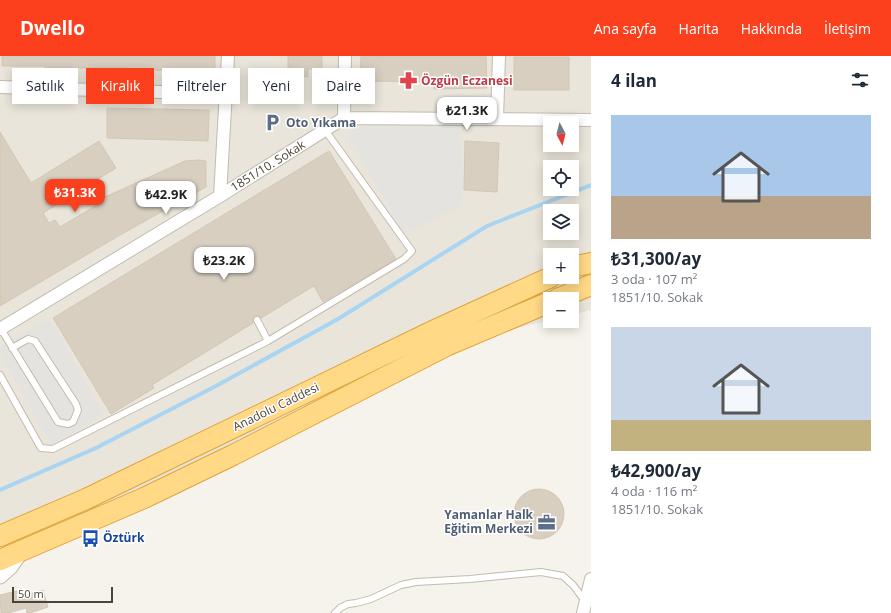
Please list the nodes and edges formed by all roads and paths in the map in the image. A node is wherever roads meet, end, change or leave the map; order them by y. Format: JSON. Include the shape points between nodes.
{"nodes":[{"id":1,"x":228,"y":56,"type":"edge"},
{"id":2,"x":344,"y":56,"type":"edge"},
{"id":3,"x":499,"y":56,"type":"edge"},
{"id":4,"x":227,"y":68,"type":"edge"},
{"id":5,"x":0,"y":87,"type":"edge"},
{"id":6,"x":162,"y":92,"type":"edge"},
{"id":7,"x":225,"y":104,"type":"edge"},
{"id":8,"x":344,"y":118,"type":"junction"},
{"id":9,"x":497,"y":119,"type":"junction"},
{"id":10,"x":591,"y":120,"type":"edge"},
{"id":11,"x":325,"y":130,"type":"junction"},
{"id":12,"x":220,"y":196,"type":"junction"},
{"id":13,"x":591,"y":263,"type":"edge"},
{"id":14,"x":579,"y":266,"type":"edge"},
{"id":15,"x":543,"y":281,"type":"edge"},
{"id":16,"x":591,"y":285,"type":"edge"},
{"id":17,"x":574,"y":292,"type":"edge"},
{"id":18,"x":543,"y":305,"type":"edge"},
{"id":19,"x":258,"y":320,"type":"dead end"},
{"id":20,"x":0,"y":329,"type":"edge"},
{"id":21,"x":268,"y":341,"type":"junction"},
{"id":22,"x":12,"y":348,"type":"junction"},
{"id":23,"x":0,"y":375,"type":"edge"},
{"id":24,"x":0,"y":536,"type":"edge"},
{"id":25,"x":22,"y":550,"type":"junction"},
{"id":26,"x":0,"y":560,"type":"edge"},
{"id":27,"x":0,"y":576,"type":"edge"},
{"id":28,"x":591,"y":579,"type":"edge"},
{"id":29,"x":584,"y":608,"type":"edge"},
{"id":30,"x":334,"y":613,"type":"edge"}],
"edges":[{"from":1,"to":4,"type":"street"},
{"from":2,"to":8,"type":"street"},
{"from":3,"to":9,"type":"street"},
{"from":5,"to":6,"type":"street"},
{"from":7,"to":12,"type":"street"},
{"from":8,"to":9,"type":"street"},
{"from":8,"to":11,"type":"street","name":"1851/10. Sokak"},
{"from":9,"to":10,"type":"street"},
{"from":11,"to":12,"type":"street","name":"1851/10. Sokak"},
{"from":11,"to":21,"type":"lane","via":[[412,251],[404,259]]},
{"from":12,"to":20,"type":"street","name":"1851/10. Sokak"},
{"from":13,"to":14,"type":"highway"},
{"from":15,"to":24,"type":"highway","name":"Anadolu Caddesi","via":[[437,329],[86,499]]},
{"from":16,"to":17,"type":"highway"},
{"from":18,"to":25,"type":"highway","name":"Anadolu Caddesi","via":[[448,344],[144,498]]},
{"from":19,"to":21,"type":"lane"},
{"from":20,"to":22,"type":"lane"},
{"from":21,"to":23,"type":"lane","via":[[53,450],[41,448]]},
{"from":22,"to":22,"type":"lane","via":[[58,422],[73,422],[78,410],[76,404],[35,341],[28,339]]},
{"from":25,"to":26,"type":"highway","name":"Anadolu Caddesi"},
{"from":25,"to":27,"type":"street"},
{"from":28,"to":29,"type":"street"},
{"from":29,"to":30,"type":"lane","via":[[573,585],[562,576],[540,572],[416,582],[401,585],[371,599],[348,604]]}]}
